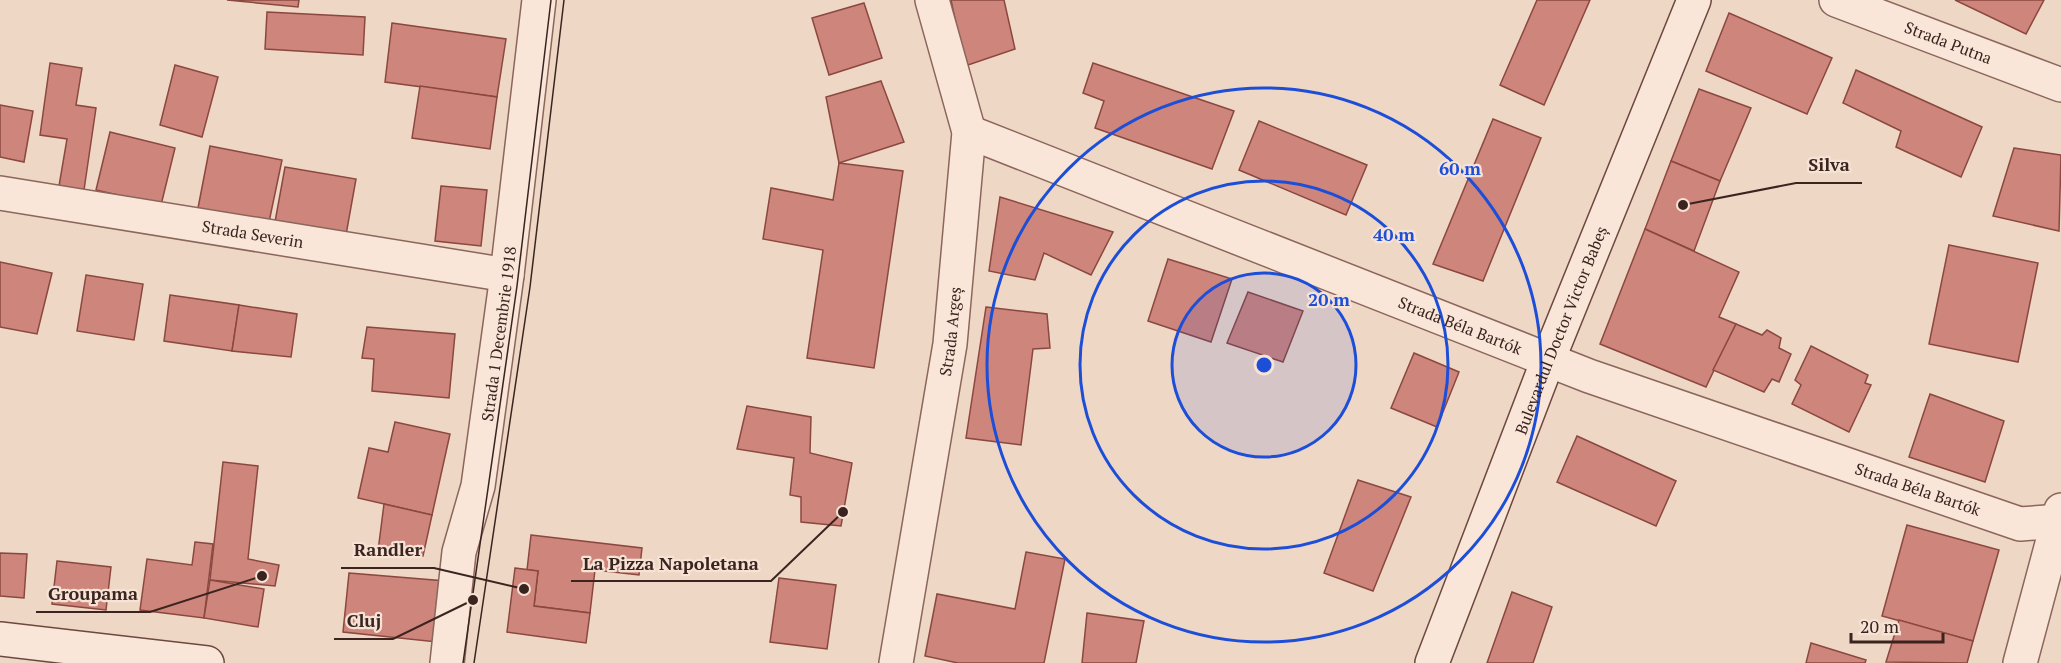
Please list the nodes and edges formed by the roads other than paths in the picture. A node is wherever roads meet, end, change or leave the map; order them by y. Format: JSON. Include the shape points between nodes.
{"nodes":[{"id":1,"x":539,"y":0,"type":"edge"},
{"id":2,"x":932,"y":0,"type":"edge"},
{"id":3,"x":1694,"y":0,"type":"edge"},
{"id":4,"x":1836,"y":0,"type":"edge"},
{"id":5,"x":2061,"y":85,"type":"edge"},
{"id":6,"x":969,"y":132,"type":"junction"},
{"id":7,"x":0,"y":193,"type":"edge"},
{"id":8,"x":507,"y":275,"type":"junction"},
{"id":9,"x":1548,"y":360,"type":"junction"},
{"id":10,"x":2060,"y":518,"type":"edge"},
{"id":11,"x":0,"y":639,"type":"edge"},
{"id":12,"x":78,"y":656,"type":"edge"},
{"id":13,"x":207,"y":663,"type":"edge"},
{"id":14,"x":447,"y":663,"type":"edge"},
{"id":15,"x":896,"y":663,"type":"edge"},
{"id":16,"x":1432,"y":663,"type":"edge"},
{"id":17,"x":2020,"y":663,"type":"edge"}],
"edges":[{"from":1,"to":8,"type":"street","name":"Strada 1 Decembrie 1918"},
{"from":2,"to":6,"type":"street","name":"Strada Argeș"},
{"from":3,"to":9,"type":"street","name":"Bulevardul Doctor Victor Babeș"},
{"from":4,"to":5,"type":"street","name":"Strada Putna"},
{"from":6,"to":9,"type":"street","name":"Strada Béla Bartók"},
{"from":6,"to":15,"type":"street","name":"Strada Argeș","via":[[950,344]]},
{"from":7,"to":8,"type":"street","name":"Strada Severin"},
{"from":8,"to":14,"type":"street","name":"Strada 1 Decembrie 1918","via":[[478,486],[459,552]]},
{"from":9,"to":10,"type":"street","name":"Strada Béla Bartók","via":[[2020,524]]},
{"from":9,"to":16,"type":"street","name":"Bulevardul Doctor Victor Babeș"},
{"from":10,"to":17,"type":"street"},
{"from":11,"to":12,"type":"street"},
{"from":12,"to":13,"type":"street"}]}
